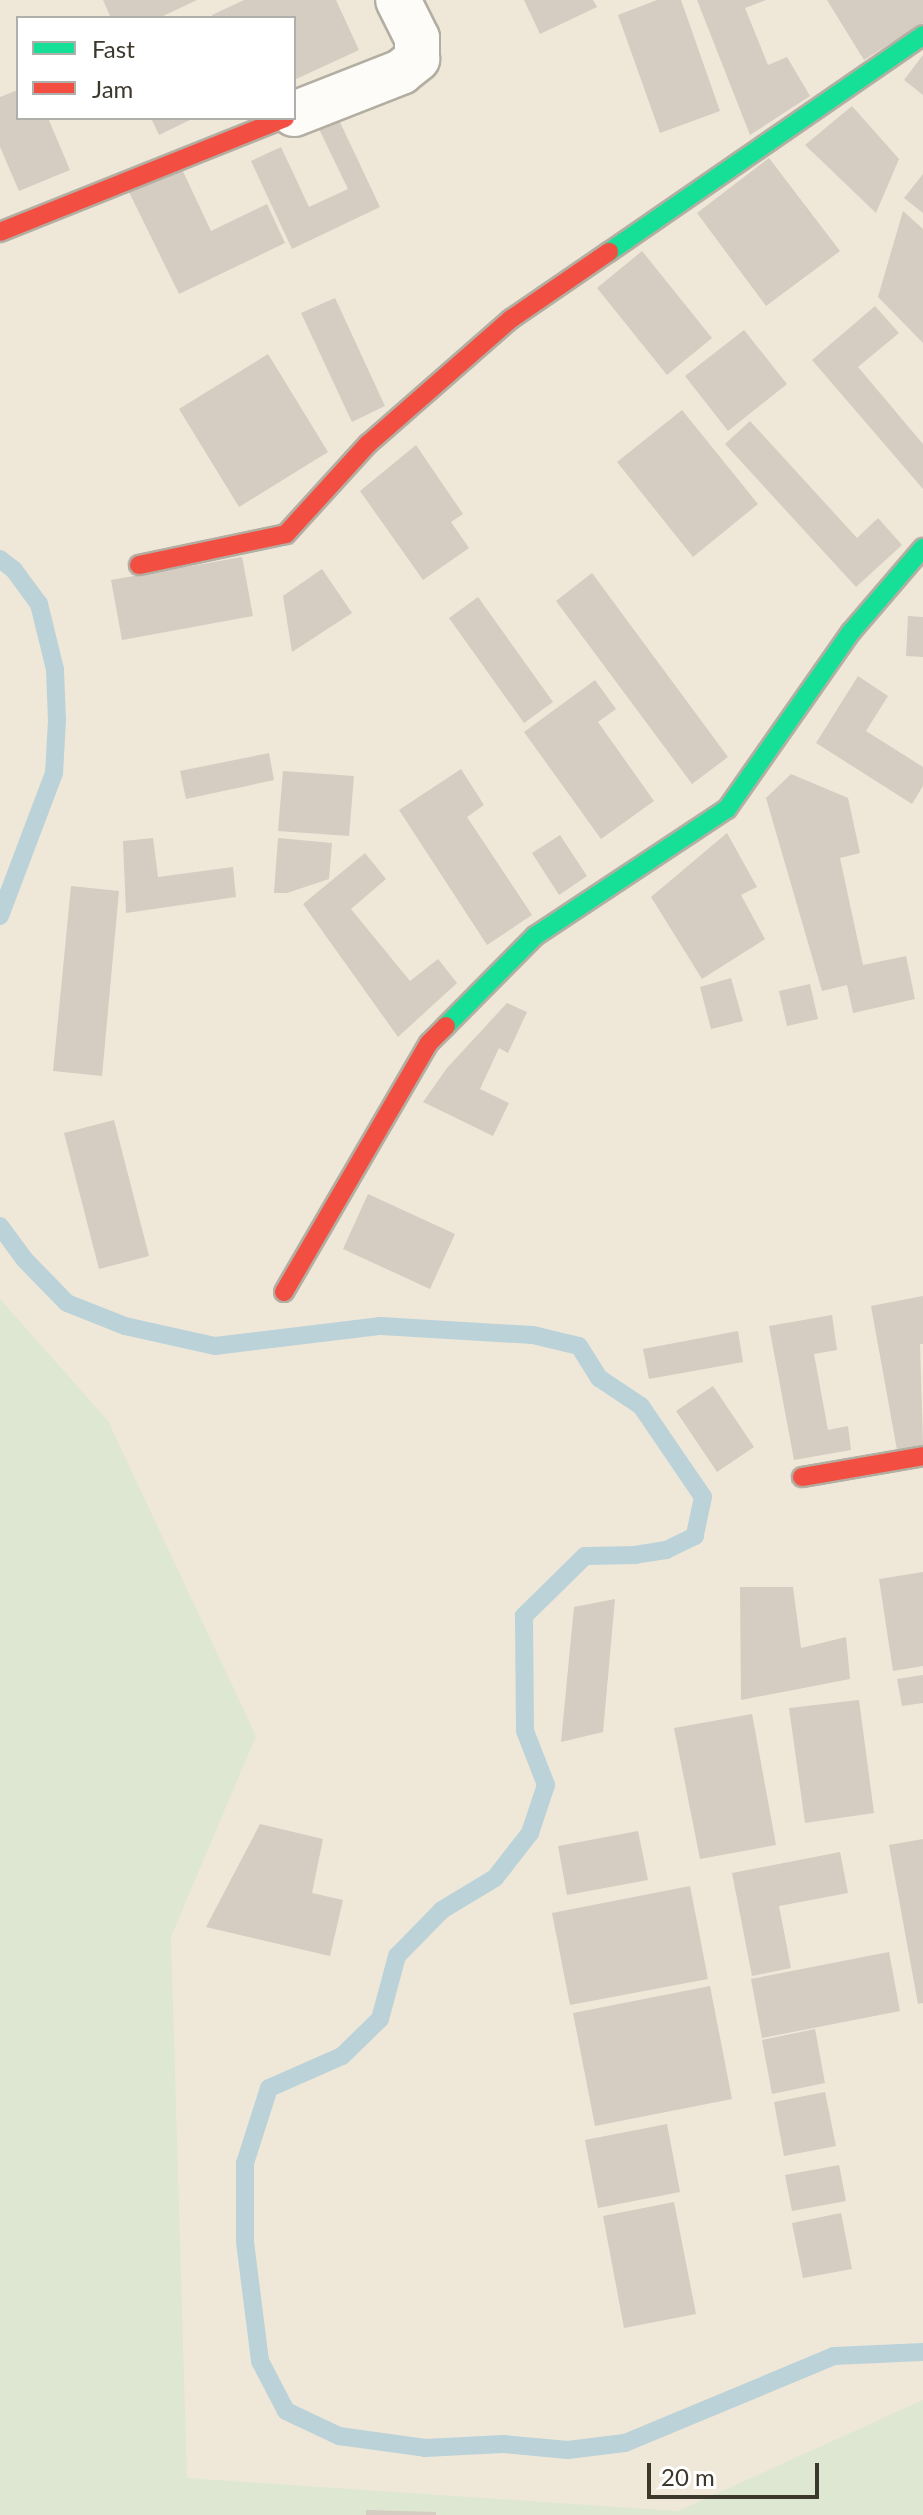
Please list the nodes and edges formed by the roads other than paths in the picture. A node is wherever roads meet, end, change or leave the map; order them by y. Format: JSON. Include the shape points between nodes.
{"nodes":[{"id":1,"x":398,"y":0,"type":"edge"},
{"id":2,"x":923,"y":35,"type":"edge"},
{"id":3,"x":296,"y":113,"type":"edge"},
{"id":4,"x":280,"y":120,"type":"edge"},
{"id":5,"x":0,"y":232,"type":"edge"},
{"id":6,"x":923,"y":548,"type":"edge"},
{"id":7,"x":139,"y":565,"type":"dead end"},
{"id":8,"x":284,"y":1292,"type":"dead end"},
{"id":9,"x":923,"y":1456,"type":"edge"},
{"id":10,"x":802,"y":1477,"type":"dead end"}],
"edges":[{"from":1,"to":3,"type":"street","via":[[417,38],[417,59],[401,72]]},
{"from":2,"to":7,"type":"street","via":[[511,319],[368,444],[286,534]]},
{"from":4,"to":5,"type":"street"},
{"from":6,"to":8,"type":"street","via":[[851,632],[727,809],[535,936],[429,1043]]},
{"from":9,"to":10,"type":"street"}]}
